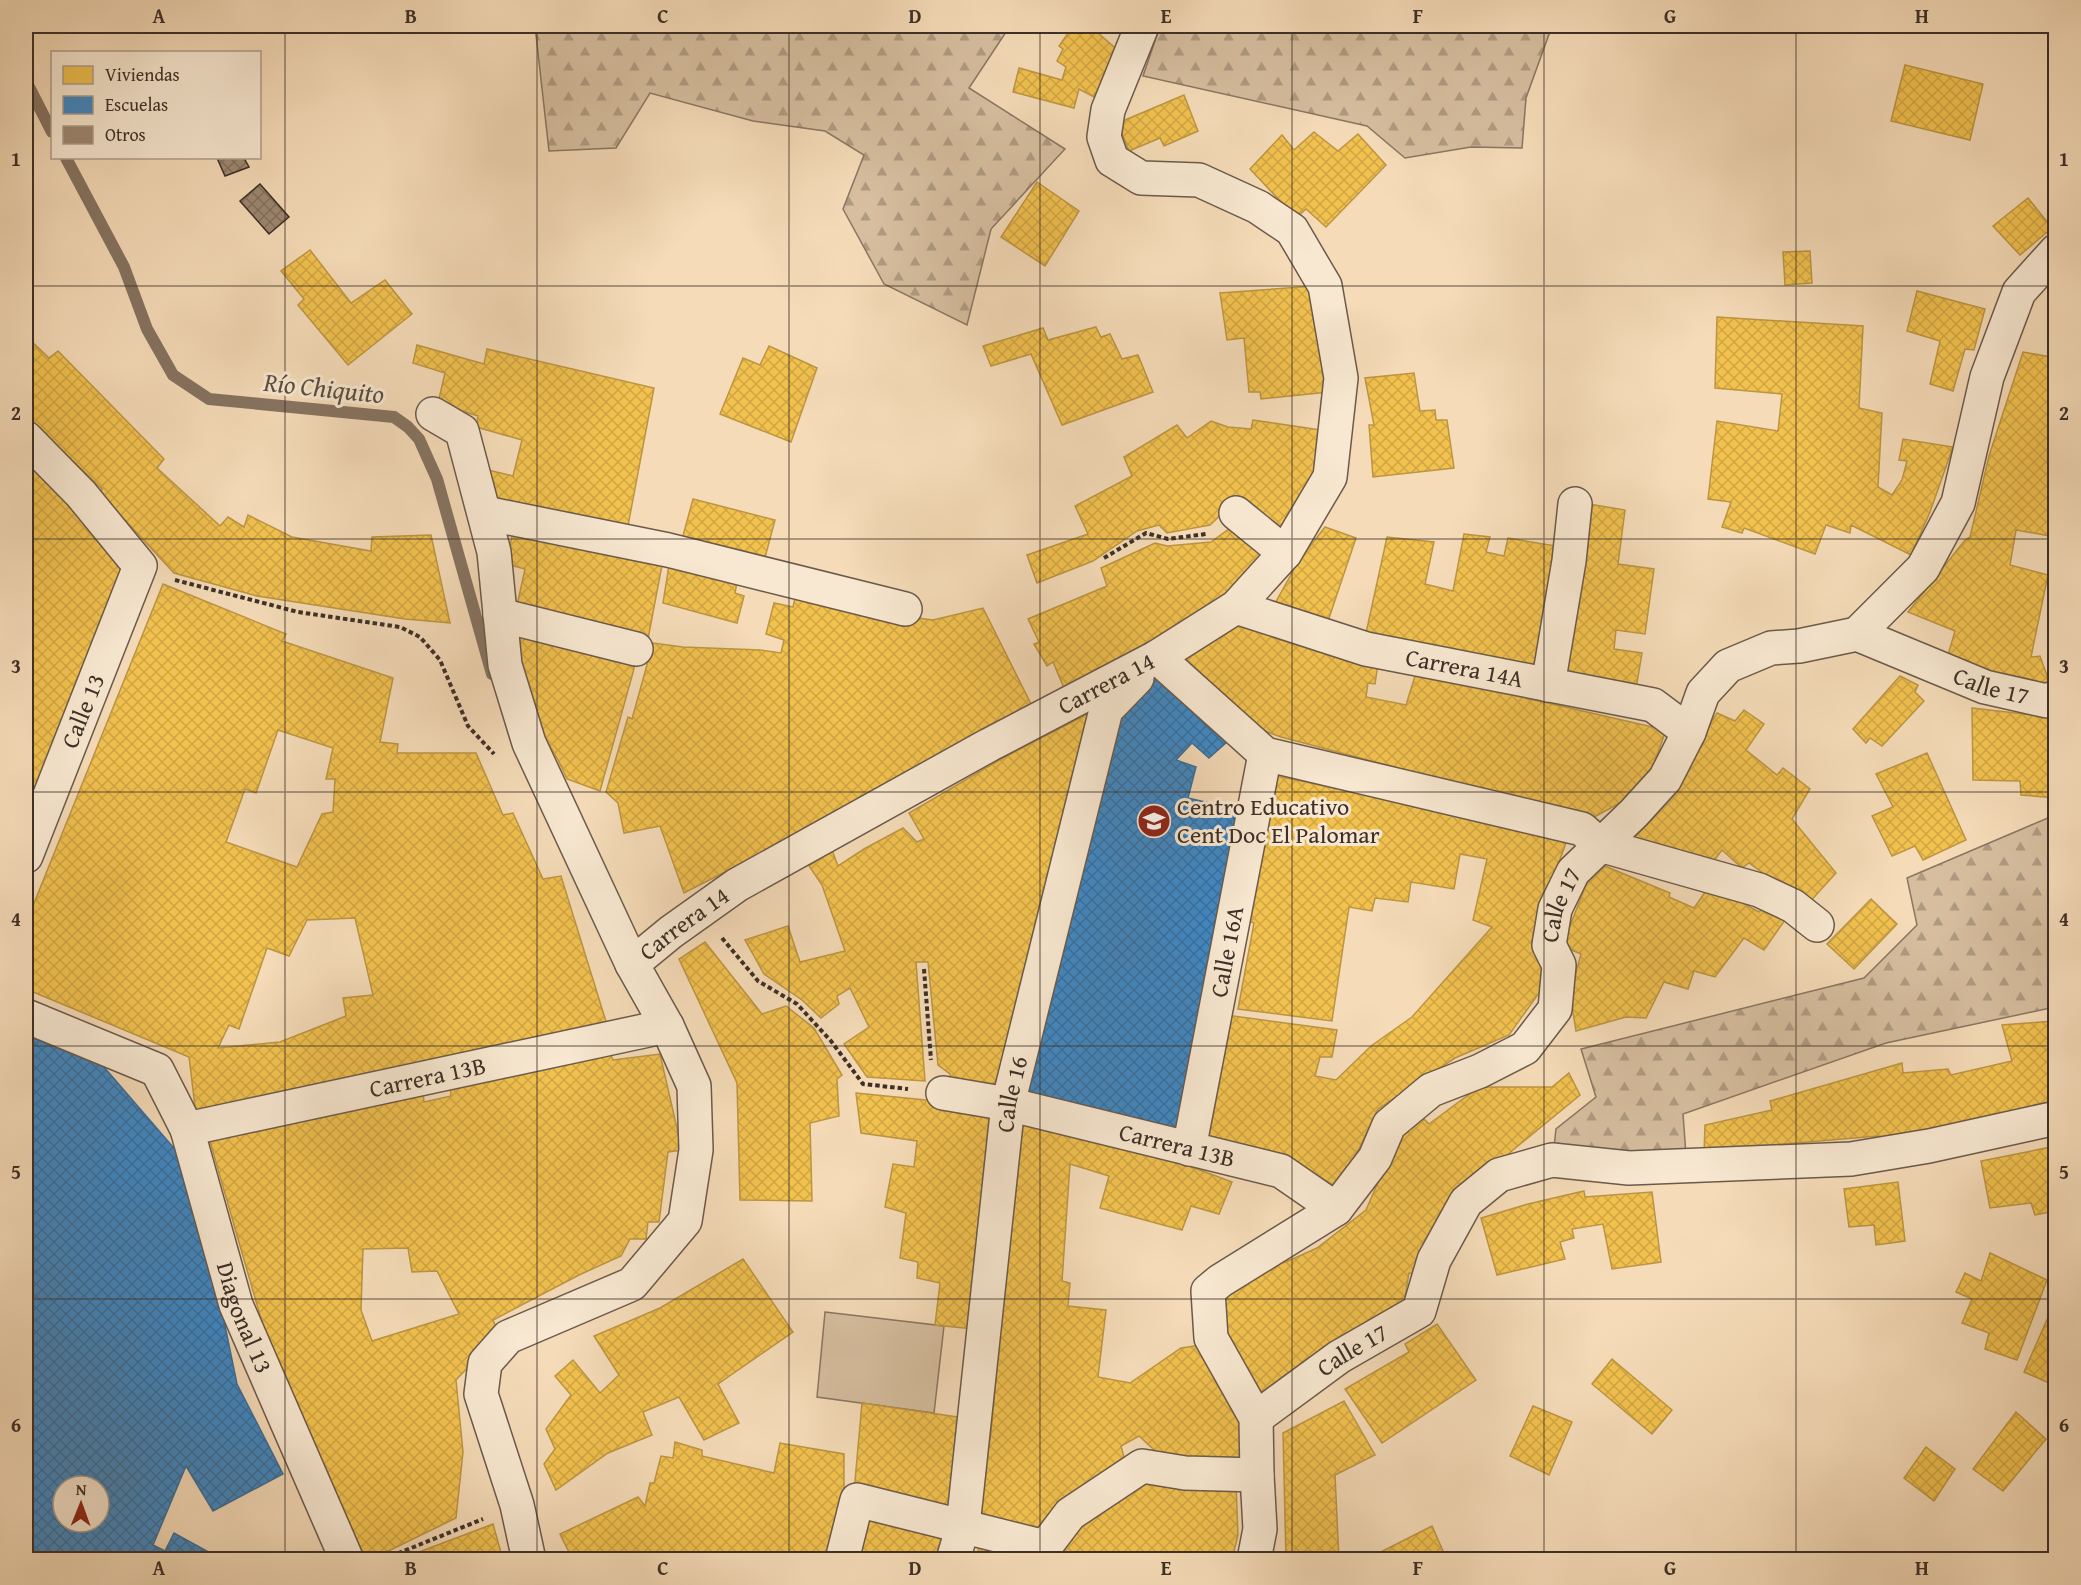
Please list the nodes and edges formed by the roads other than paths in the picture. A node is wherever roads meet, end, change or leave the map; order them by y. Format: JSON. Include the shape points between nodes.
{"nodes":[{"id":1,"x":1142,"y":26,"type":"edge"},
{"id":2,"x":2055,"y":251,"type":"edge"},
{"id":3,"x":433,"y":414,"type":"dead end"},
{"id":4,"x":26,"y":438,"type":"edge"},
{"id":5,"x":1575,"y":504,"type":"dead end"},
{"id":6,"x":485,"y":513,"type":"junction"},
{"id":7,"x":1236,"y":513,"type":"road end"},
{"id":8,"x":1285,"y":553,"type":"junction"},
{"id":9,"x":1236,"y":608,"type":"junction"},
{"id":10,"x":905,"y":609,"type":"dead end"},
{"id":11,"x":500,"y":615,"type":"junction"},
{"id":12,"x":1857,"y":634,"type":"junction"},
{"id":13,"x":636,"y":649,"type":"dead end"},
{"id":14,"x":1157,"y":657,"type":"junction"},
{"id":15,"x":1548,"y":685,"type":"junction"},
{"id":16,"x":2051,"y":699,"type":"edge"},
{"id":17,"x":1689,"y":732,"type":"junction"},
{"id":18,"x":1265,"y":754,"type":"junction"},
{"id":19,"x":1600,"y":845,"type":"junction"},
{"id":20,"x":26,"y":856,"type":"edge"},
{"id":21,"x":1817,"y":926,"type":"dead end"},
{"id":22,"x":632,"y":964,"type":"junction"},
{"id":23,"x":26,"y":1017,"type":"edge"},
{"id":24,"x":667,"y":1026,"type":"junction"},
{"id":25,"x":943,"y":1093,"type":"road end"},
{"id":26,"x":1008,"y":1104,"type":"junction"},
{"id":27,"x":2055,"y":1118,"type":"edge"},
{"id":28,"x":187,"y":1129,"type":"junction"},
{"id":29,"x":1189,"y":1149,"type":"junction"},
{"id":30,"x":1336,"y":1209,"type":"junction"},
{"id":31,"x":1257,"y":1418,"type":"junction"},
{"id":32,"x":1257,"y":1475,"type":"junction"},
{"id":33,"x":963,"y":1526,"type":"junction"},
{"id":34,"x":348,"y":1560,"type":"edge"},
{"id":35,"x":529,"y":1560,"type":"edge"},
{"id":36,"x":842,"y":1560,"type":"edge"},
{"id":37,"x":953,"y":1560,"type":"edge"},
{"id":38,"x":1254,"y":1560,"type":"edge"}],
"edges":[{"from":1,"to":8,"type":"street","via":[[1108,110],[1104,137],[1112,160],[1141,178],[1200,180],[1258,207],[1292,230],[1325,286],[1341,378],[1330,477]]},
{"from":2,"to":12,"type":"street","via":[[2019,292],[1987,377],[1958,503],[1923,568]]},
{"from":3,"to":6,"type":"street","via":[[462,431]]},
{"from":4,"to":20,"type":"street","name":"Calle 13","via":[[81,494],[140,566]]},
{"from":5,"to":15,"type":"street"},
{"from":6,"to":10,"type":"street","via":[[668,550]]},
{"from":6,"to":11,"type":"street","via":[[494,552]]},
{"from":7,"to":8,"type":"street"},
{"from":8,"to":9,"type":"street"},
{"from":9,"to":14,"type":"street"},
{"from":9,"to":15,"type":"street","name":"Carrera 14A","via":[[1366,648]]},
{"from":11,"to":13,"type":"street"},
{"from":11,"to":22,"type":"street","via":[[505,664],[528,742]]},
{"from":12,"to":16,"type":"street","name":"Calle 17","via":[[1984,687]]},
{"from":12,"to":17,"type":"street","name":"Calle 17","via":[[1771,648],[1728,666],[1703,693]]},
{"from":14,"to":18,"type":"street","name":"Carrera 14"},
{"from":14,"to":22,"type":"street","name":"Carrera 14","via":[[757,873]]},
{"from":14,"to":26,"type":"street","name":"Calle 16","via":[[1106,710]]},
{"from":15,"to":17,"type":"street","name":"Carrera 14A","via":[[1653,705]]},
{"from":17,"to":19,"type":"street","name":"Calle 17","via":[[1665,779]]},
{"from":18,"to":19,"type":"street","name":"Carrera 14","via":[[1582,829]]},
{"from":18,"to":29,"type":"street","name":"Calle 16A"},
{"from":19,"to":21,"type":"street","via":[[1759,890],[1793,906]]},
{"from":19,"to":30,"type":"street","name":"Calle 17","via":[[1573,872],[1555,909],[1549,945],[1559,965],[1555,1009],[1525,1048],[1431,1090],[1389,1125],[1375,1158]]},
{"from":22,"to":24,"type":"street"},
{"from":23,"to":28,"type":"street","name":"Diagonal 13","via":[[157,1070]]},
{"from":24,"to":28,"type":"street","name":"Carrera 13B"},
{"from":24,"to":35,"type":"street","via":[[694,1086],[696,1150],[685,1221],[632,1284],[508,1337],[485,1364],[481,1394],[517,1505]]},
{"from":25,"to":26,"type":"street","name":"Carrera 13B"},
{"from":26,"to":29,"type":"street","name":"Carrera 13B"},
{"from":26,"to":33,"type":"street","name":"Calle 16"},
{"from":27,"to":31,"type":"street","name":"Calle 17","via":[[1851,1159],[1629,1168],[1552,1160],[1498,1175],[1466,1202],[1434,1260],[1419,1311],[1339,1357]]},
{"from":28,"to":34,"type":"street","name":"Diagonal 13","via":[[236,1305]]},
{"from":29,"to":30,"type":"street","name":"Carrera 13B","via":[[1281,1171]]},
{"from":30,"to":31,"type":"street","name":"Calle 17","via":[[1208,1291],[1212,1338]]},
{"from":31,"to":32,"type":"street","name":"Calle 17"},
{"from":32,"to":33,"type":"street","via":[[1185,1473],[1142,1466],[1070,1514],[1046,1547]]},
{"from":32,"to":38,"type":"street","name":"Calle 17","via":[[1260,1529]]},
{"from":33,"to":36,"type":"street","via":[[857,1500]]},
{"from":33,"to":37,"type":"street","name":"Calle 16"}]}
